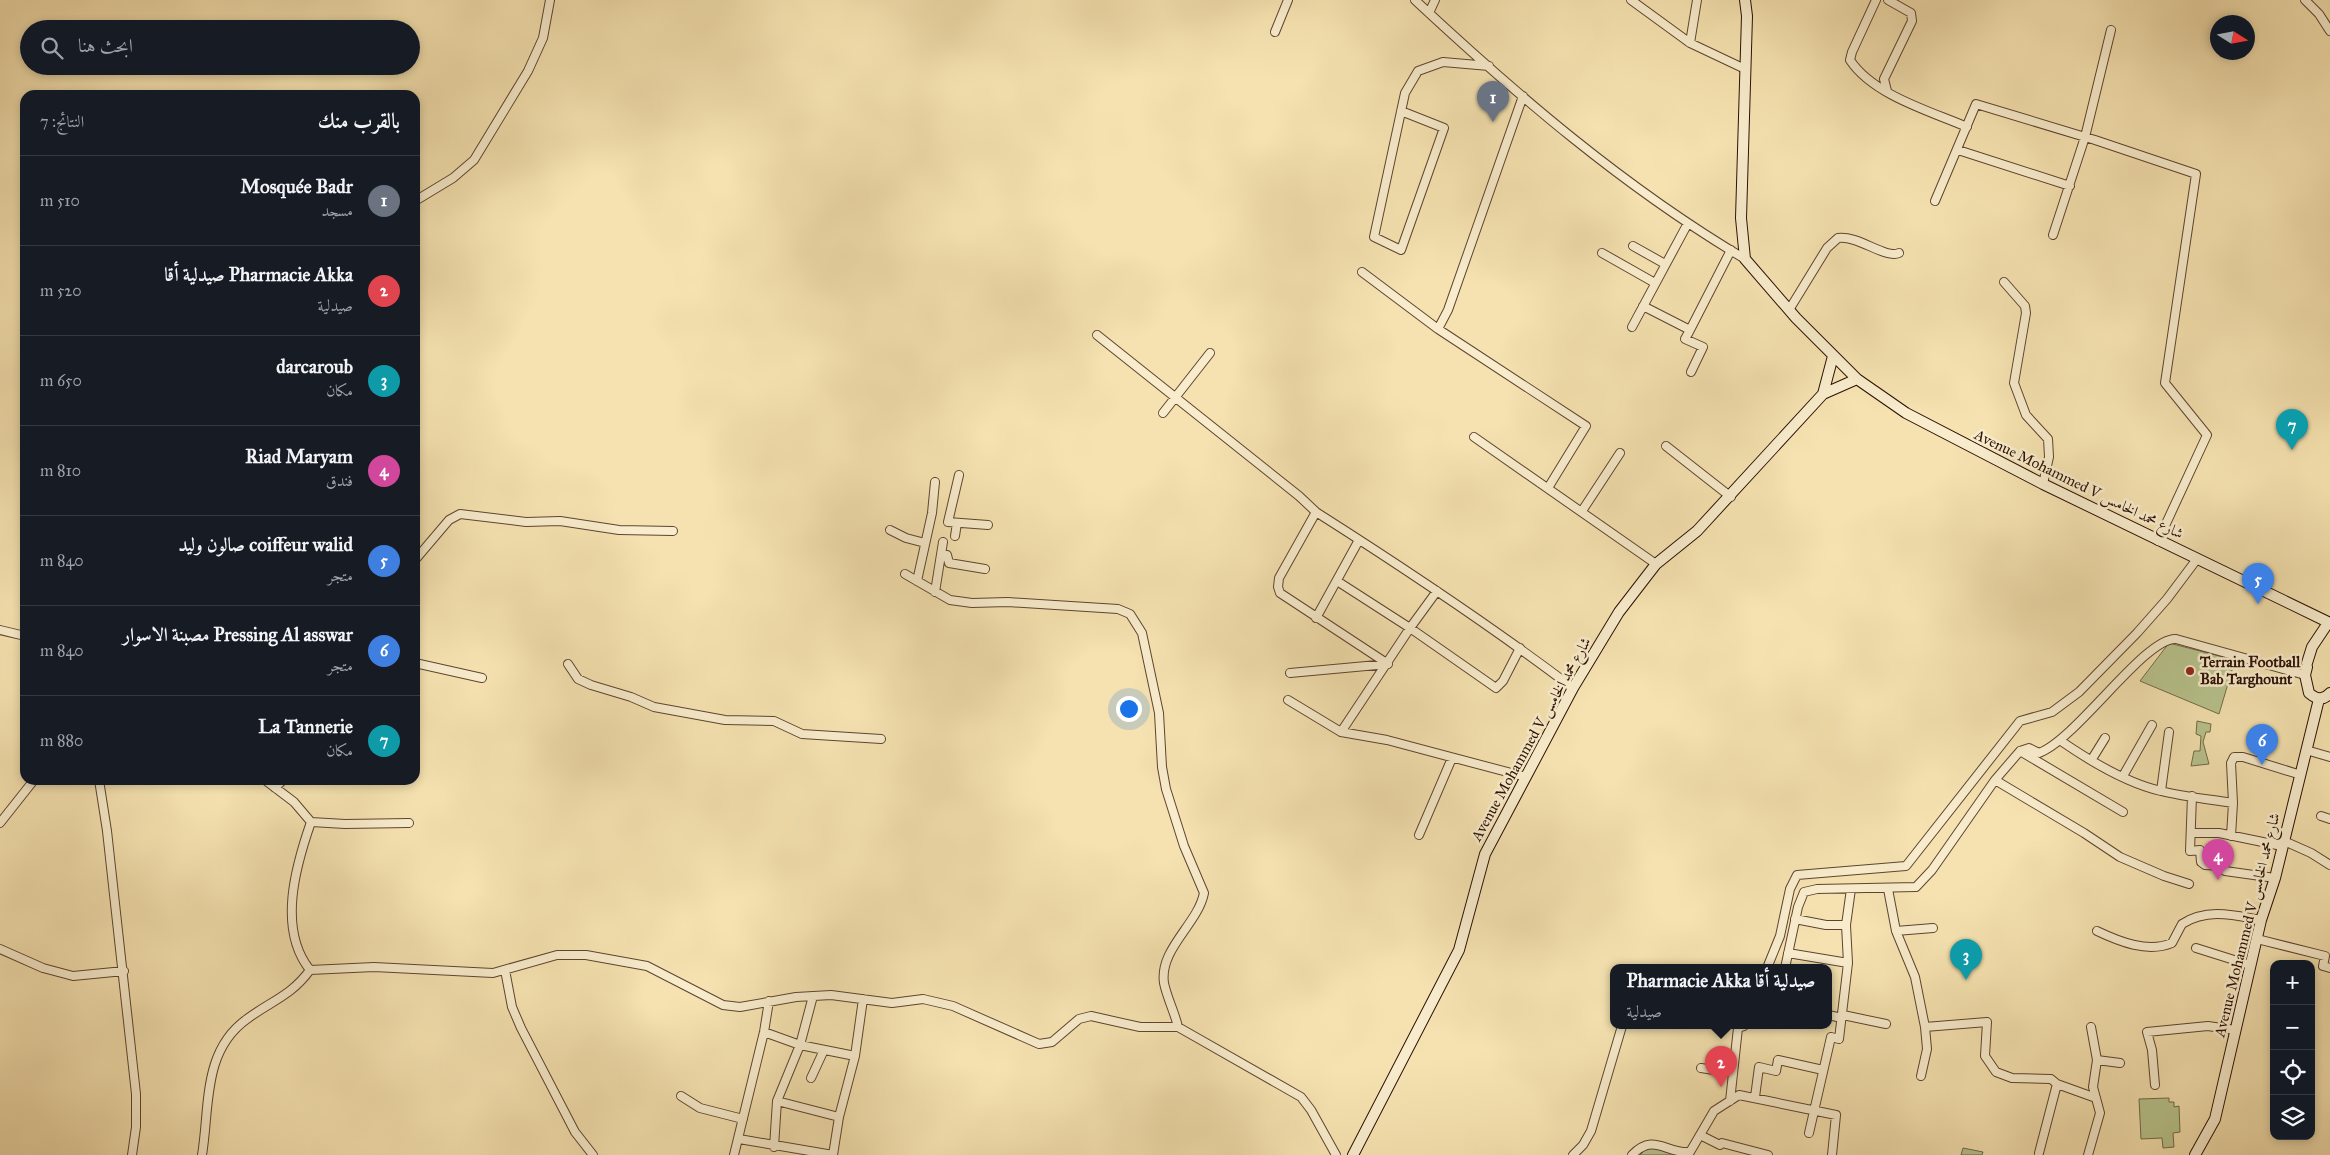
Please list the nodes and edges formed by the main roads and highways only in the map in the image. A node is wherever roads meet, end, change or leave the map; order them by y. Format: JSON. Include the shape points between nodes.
{"nodes":[{"id":1,"x":1745,"y":0,"type":"edge"},
{"id":2,"x":1833,"y":356,"type":"junction"},
{"id":3,"x":1857,"y":379,"type":"junction"},
{"id":4,"x":1823,"y":394,"type":"junction"},
{"id":5,"x":2329,"y":623,"type":"edge"},
{"id":6,"x":2326,"y":698,"type":"edge"},
{"id":7,"x":1353,"y":1155,"type":"edge"},
{"id":8,"x":2194,"y":1155,"type":"edge"}],
"edges":[{"from":1,"to":2,"type":"main road","via":[[1741,218],[1746,259]]},
{"from":2,"to":3,"type":"main road"},
{"from":2,"to":4,"type":"main road","name":"Avenue Mohammed V شارع محمد الخامس"},
{"from":3,"to":4,"type":"main road","name":"Avenue Mohammed V شارع محمد الخامس"},
{"from":3,"to":5,"type":"main road","name":"Avenue Mohammed V شارع محمد الخامس","via":[[1906,413],[2043,484]]},
{"from":4,"to":7,"type":"main road","name":"Avenue Mohammed V شارع محمد الخامس","via":[[1731,497],[1697,531],[1656,564],[1619,612],[1573,688],[1482,862],[1459,950]]},
{"from":5,"to":6,"type":"main road","name":"Avenue Mohammed V شارع محمد الخامس","via":[[2312,648],[2306,668],[2309,693]]},
{"from":6,"to":8,"type":"main road","name":"Avenue Mohammed V شارع محمد الخامس","via":[[2306,750],[2275,878],[2261,920],[2215,1119]]}]}
